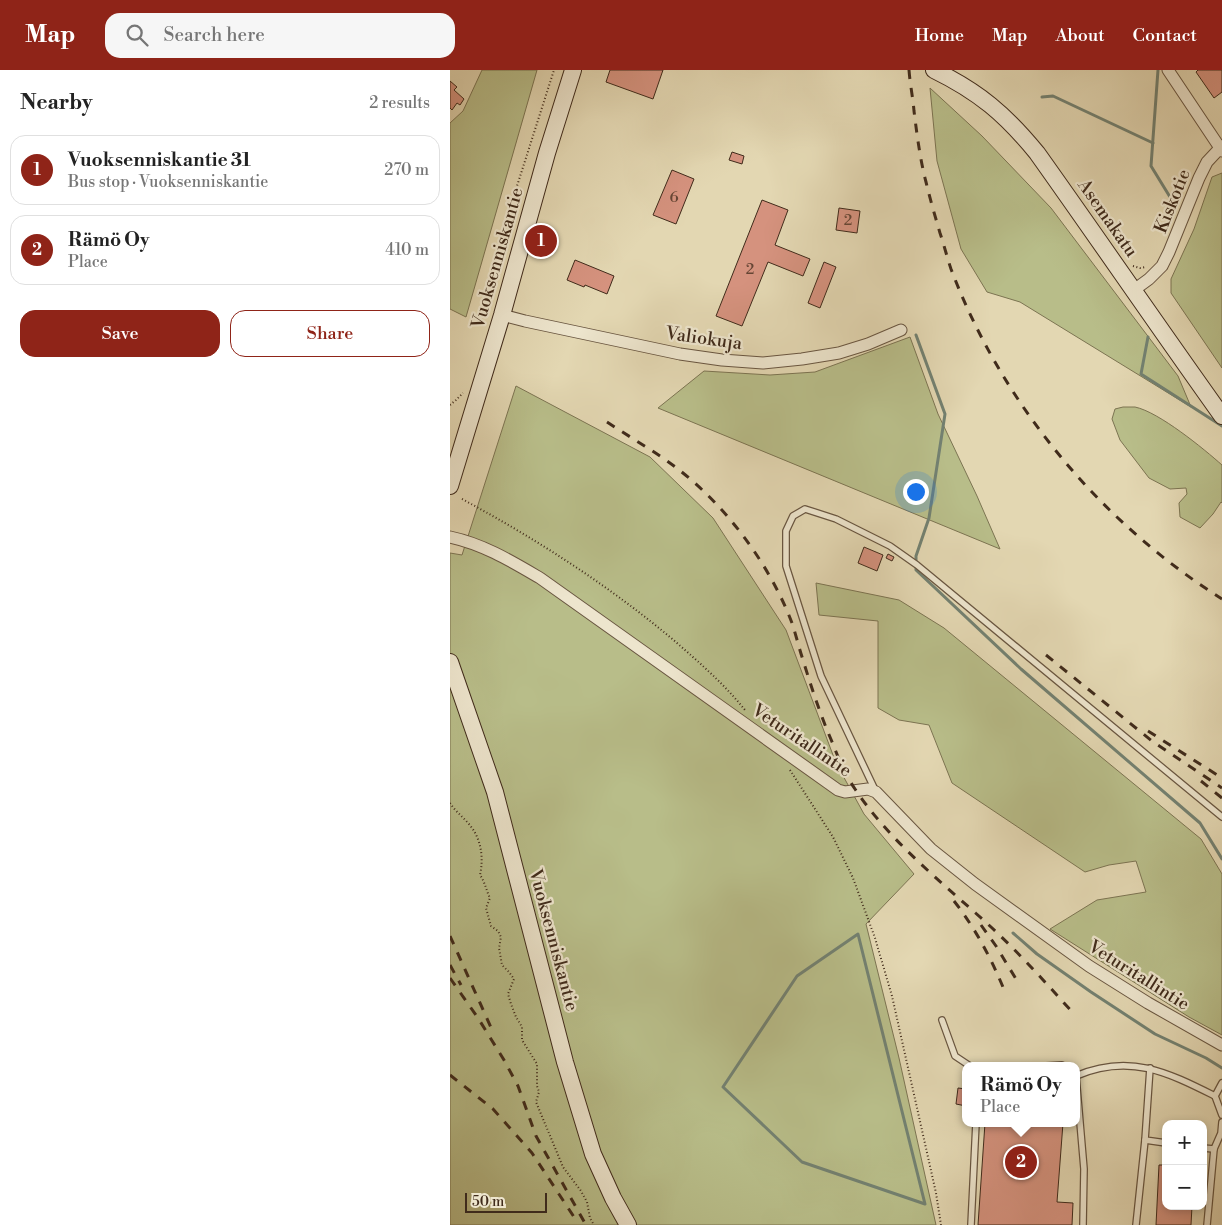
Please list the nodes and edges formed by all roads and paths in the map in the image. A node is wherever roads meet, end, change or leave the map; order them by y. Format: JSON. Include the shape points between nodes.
{"nodes":[{"id":1,"x":554,"y":70,"type":"edge"},
{"id":2,"x":573,"y":70,"type":"edge"},
{"id":3,"x":934,"y":70,"type":"edge"},
{"id":4,"x":1168,"y":70,"type":"edge"},
{"id":5,"x":1221,"y":148,"type":"edge"},
{"id":6,"x":1133,"y":266,"type":"dead end"},
{"id":7,"x":1146,"y":267,"type":"dead end"},
{"id":8,"x":500,"y":271,"type":"dead end"},
{"id":9,"x":1134,"y":290,"type":"junction"},
{"id":10,"x":502,"y":315,"type":"junction"},
{"id":11,"x":901,"y":330,"type":"dead end"},
{"id":12,"x":464,"y":392,"type":"dead end"},
{"id":13,"x":450,"y":405,"type":"edge"},
{"id":14,"x":1222,"y":416,"type":"edge"},
{"id":15,"x":450,"y":486,"type":"edge"},
{"id":16,"x":462,"y":500,"type":"dead end"},
{"id":17,"x":450,"y":537,"type":"edge"},
{"id":18,"x":450,"y":662,"type":"edge"},
{"id":19,"x":749,"y":714,"type":"dead end"},
{"id":20,"x":786,"y":764,"type":"dead end"},
{"id":21,"x":876,"y":792,"type":"junction"},
{"id":22,"x":450,"y":803,"type":"edge"},
{"id":23,"x":1222,"y":817,"type":"edge"},
{"id":24,"x":942,"y":1020,"type":"dead end"},
{"id":25,"x":1222,"y":1046,"type":"edge"},
{"id":26,"x":964,"y":1062,"type":"edge"},
{"id":27,"x":1150,"y":1068,"type":"junction"},
{"id":28,"x":1080,"y":1074,"type":"edge"},
{"id":29,"x":1222,"y":1083,"type":"edge"},
{"id":30,"x":1215,"y":1096,"type":"junction"},
{"id":31,"x":1222,"y":1116,"type":"edge"},
{"id":32,"x":1080,"y":1122,"type":"edge"},
{"id":33,"x":1222,"y":1122,"type":"edge"},
{"id":34,"x":976,"y":1127,"type":"edge"},
{"id":35,"x":1145,"y":1140,"type":"junction"},
{"id":36,"x":1162,"y":1142,"type":"edge"},
{"id":37,"x":1207,"y":1148,"type":"edge"},
{"id":38,"x":1214,"y":1149,"type":"junction"},
{"id":39,"x":594,"y":1225,"type":"edge"},
{"id":40,"x":628,"y":1225,"type":"edge"},
{"id":41,"x":941,"y":1225,"type":"edge"},
{"id":42,"x":971,"y":1225,"type":"edge"},
{"id":43,"x":1083,"y":1225,"type":"edge"},
{"id":44,"x":1136,"y":1225,"type":"edge"},
{"id":45,"x":1207,"y":1225,"type":"edge"}],
"edges":[{"from":1,"to":8,"type":"path","via":[[503,230]]},
{"from":2,"to":10,"type":"street","name":"Vuoksenniskantie"},
{"from":3,"to":9,"type":"street","name":"Asemakatu","via":[[958,82],[1013,124]]},
{"from":4,"to":5,"type":"street"},
{"from":5,"to":9,"type":"street","name":"Kiskotie","via":[[1207,162],[1199,178],[1162,266]]},
{"from":6,"to":7,"type":"path"},
{"from":9,"to":14,"type":"street","name":"Asemakatu"},
{"from":10,"to":11,"type":"street","name":"Valiokuja","via":[[680,354],[763,362],[839,353]]},
{"from":10,"to":15,"type":"street","name":"Vuoksenniskantie"},
{"from":12,"to":13,"type":"path"},
{"from":16,"to":19,"type":"path","via":[[532,540],[627,603],[699,662]]},
{"from":17,"to":21,"type":"street","name":"Veturitallintie","via":[[500,555],[540,578],[838,790],[868,789]]},
{"from":18,"to":40,"type":"street","name":"Vuoksenniskantie","via":[[495,792],[565,1062],[593,1154]]},
{"from":20,"to":41,"type":"path","via":[[833,837],[876,938],[894,1005]]},
{"from":21,"to":23,"type":"lane","via":[[821,676],[786,566],[786,532],[793,516],[805,509],[836,519],[890,546],[918,565]]},
{"from":21,"to":25,"type":"street","name":"Veturitallintie","via":[[931,849],[975,884],[1089,966]]},
{"from":22,"to":39,"type":"path","via":[[479,842],[480,875],[490,898],[486,908],[490,926],[501,937],[502,965],[514,979],[508,994],[522,1027],[522,1040],[537,1064],[539,1092],[536,1102],[563,1167],[587,1202]]},
{"from":24,"to":26,"type":"lane","via":[[955,1056]]},
{"from":27,"to":28,"type":"lane","via":[[1114,1065]]},
{"from":27,"to":30,"type":"lane"},
{"from":27,"to":35,"type":"lane"},
{"from":29,"to":30,"type":"lane"},
{"from":30,"to":31,"type":"lane"},
{"from":32,"to":43,"type":"lane","via":[[1084,1169]]},
{"from":33,"to":38,"type":"lane"},
{"from":34,"to":42,"type":"lane"},
{"from":35,"to":36,"type":"lane"},
{"from":35,"to":44,"type":"lane"},
{"from":37,"to":38,"type":"lane"},
{"from":38,"to":45,"type":"lane"}]}
